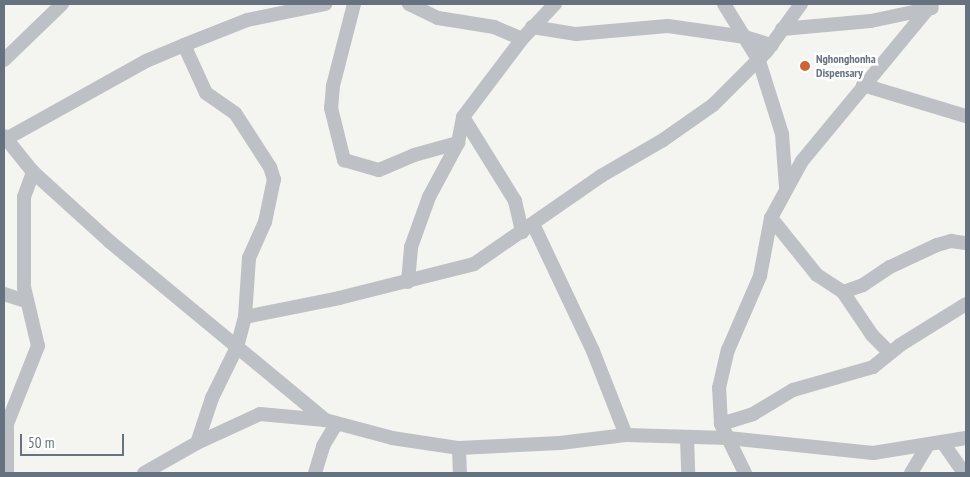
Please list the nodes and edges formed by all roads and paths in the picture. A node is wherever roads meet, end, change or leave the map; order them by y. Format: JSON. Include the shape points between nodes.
{"nodes":[{"id":1,"x":62,"y":4,"type":"edge"},
{"id":2,"x":325,"y":4,"type":"edge"},
{"id":3,"x":354,"y":4,"type":"edge"},
{"id":4,"x":409,"y":4,"type":"edge"},
{"id":5,"x":555,"y":4,"type":"edge"},
{"id":6,"x":724,"y":4,"type":"edge"},
{"id":7,"x":801,"y":4,"type":"edge"},
{"id":8,"x":934,"y":6,"type":"edge"},
{"id":9,"x":532,"y":28,"type":"junction"},
{"id":10,"x":782,"y":28,"type":"junction"},
{"id":11,"x":745,"y":37,"type":"junction"},
{"id":12,"x":522,"y":40,"type":"junction"},
{"id":13,"x":184,"y":45,"type":"junction"},
{"id":14,"x":772,"y":45,"type":"junction"},
{"id":15,"x":4,"y":60,"type":"edge"},
{"id":16,"x":759,"y":61,"type":"junction"},
{"id":17,"x":863,"y":85,"type":"junction"},
{"id":18,"x":966,"y":116,"type":"edge"},
{"id":19,"x":463,"y":117,"type":"junction"},
{"id":20,"x":5,"y":138,"type":"edge"},
{"id":21,"x":458,"y":143,"type":"junction"},
{"id":22,"x":33,"y":172,"type":"junction"},
{"id":23,"x":786,"y":187,"type":"junction"},
{"id":24,"x":771,"y":218,"type":"junction"},
{"id":25,"x":528,"y":228,"type":"junction"},
{"id":26,"x":966,"y":243,"type":"edge"},
{"id":27,"x":408,"y":282,"type":"junction"},
{"id":28,"x":843,"y":292,"type":"junction"},
{"id":29,"x":4,"y":294,"type":"edge"},
{"id":30,"x":26,"y":301,"type":"junction"},
{"id":31,"x":966,"y":304,"type":"edge"},
{"id":32,"x":244,"y":317,"type":"junction"},
{"id":33,"x":237,"y":347,"type":"junction"},
{"id":34,"x":890,"y":353,"type":"junction"},
{"id":35,"x":330,"y":422,"type":"junction"},
{"id":36,"x":722,"y":424,"type":"junction"},
{"id":37,"x":6,"y":425,"type":"edge"},
{"id":38,"x":626,"y":435,"type":"junction"},
{"id":39,"x":687,"y":438,"type":"junction"},
{"id":40,"x":728,"y":438,"type":"junction"},
{"id":41,"x":966,"y":438,"type":"edge"},
{"id":42,"x":197,"y":443,"type":"junction"},
{"id":43,"x":942,"y":443,"type":"junction"},
{"id":44,"x":928,"y":445,"type":"junction"},
{"id":45,"x":459,"y":448,"type":"junction"},
{"id":46,"x":7,"y":473,"type":"edge"},
{"id":47,"x":144,"y":473,"type":"edge"},
{"id":48,"x":315,"y":473,"type":"edge"},
{"id":49,"x":460,"y":473,"type":"edge"},
{"id":50,"x":688,"y":473,"type":"edge"},
{"id":51,"x":745,"y":473,"type":"edge"},
{"id":52,"x":911,"y":473,"type":"edge"},
{"id":53,"x":964,"y":473,"type":"edge"}],
"edges":[{"from":1,"to":15,"type":"street"},
{"from":2,"to":13,"type":"street","via":[[247,20]]},
{"from":3,"to":21,"type":"street","via":[[333,86],[331,108],[344,160],[379,170],[414,155]]},
{"from":4,"to":12,"type":"street","via":[[438,18],[494,27]]},
{"from":5,"to":9,"type":"street"},
{"from":6,"to":11,"type":"street"},
{"from":7,"to":10,"type":"street"},
{"from":8,"to":10,"type":"street","via":[[871,21]]},
{"from":8,"to":17,"type":"street"},
{"from":9,"to":11,"type":"street","via":[[576,34],[668,26]]},
{"from":9,"to":12,"type":"street"},
{"from":10,"to":14,"type":"street"},
{"from":11,"to":14,"type":"street"},
{"from":11,"to":16,"type":"street"},
{"from":12,"to":19,"type":"street"},
{"from":13,"to":20,"type":"street","via":[[146,61]]},
{"from":13,"to":32,"type":"street","via":[[206,93],[235,113],[274,174],[265,222],[249,258]]},
{"from":14,"to":16,"type":"street"},
{"from":16,"to":23,"type":"street","via":[[782,134]]},
{"from":16,"to":25,"type":"street","via":[[737,84],[691,121],[601,176]]},
{"from":17,"to":18,"type":"street"},
{"from":17,"to":23,"type":"street","via":[[802,161]]},
{"from":19,"to":21,"type":"street"},
{"from":19,"to":25,"type":"street"},
{"from":20,"to":22,"type":"street"},
{"from":21,"to":27,"type":"street","via":[[428,197],[410,248]]},
{"from":22,"to":30,"type":"street","via":[[24,197]]},
{"from":22,"to":33,"type":"street","via":[[130,259]]},
{"from":23,"to":24,"type":"street"},
{"from":24,"to":28,"type":"street","via":[[817,275]]},
{"from":24,"to":36,"type":"street","via":[[760,276],[723,366],[718,406]]},
{"from":25,"to":27,"type":"street","via":[[474,264]]},
{"from":25,"to":38,"type":"street","via":[[593,351]]},
{"from":26,"to":28,"type":"street","via":[[951,241],[937,245]]},
{"from":27,"to":32,"type":"street"},
{"from":28,"to":34,"type":"street","via":[[872,335]]},
{"from":29,"to":30,"type":"street"},
{"from":30,"to":37,"type":"street","via":[[38,346]]},
{"from":31,"to":34,"type":"street"},
{"from":32,"to":33,"type":"street"},
{"from":33,"to":35,"type":"street"},
{"from":33,"to":42,"type":"street","via":[[212,398]]},
{"from":34,"to":36,"type":"street","via":[[860,373],[793,390],[753,414]]},
{"from":35,"to":42,"type":"street","via":[[260,414]]},
{"from":35,"to":45,"type":"street","via":[[392,438]]},
{"from":35,"to":48,"type":"street"},
{"from":36,"to":40,"type":"street"},
{"from":37,"to":46,"type":"street"},
{"from":38,"to":39,"type":"street"},
{"from":38,"to":45,"type":"street","via":[[560,443]]},
{"from":39,"to":40,"type":"street"},
{"from":39,"to":50,"type":"street"},
{"from":40,"to":44,"type":"street","via":[[874,453]]},
{"from":40,"to":51,"type":"street"},
{"from":41,"to":43,"type":"street"},
{"from":42,"to":47,"type":"street"},
{"from":43,"to":44,"type":"street"},
{"from":43,"to":53,"type":"street"},
{"from":44,"to":52,"type":"street"},
{"from":45,"to":49,"type":"street"}]}
